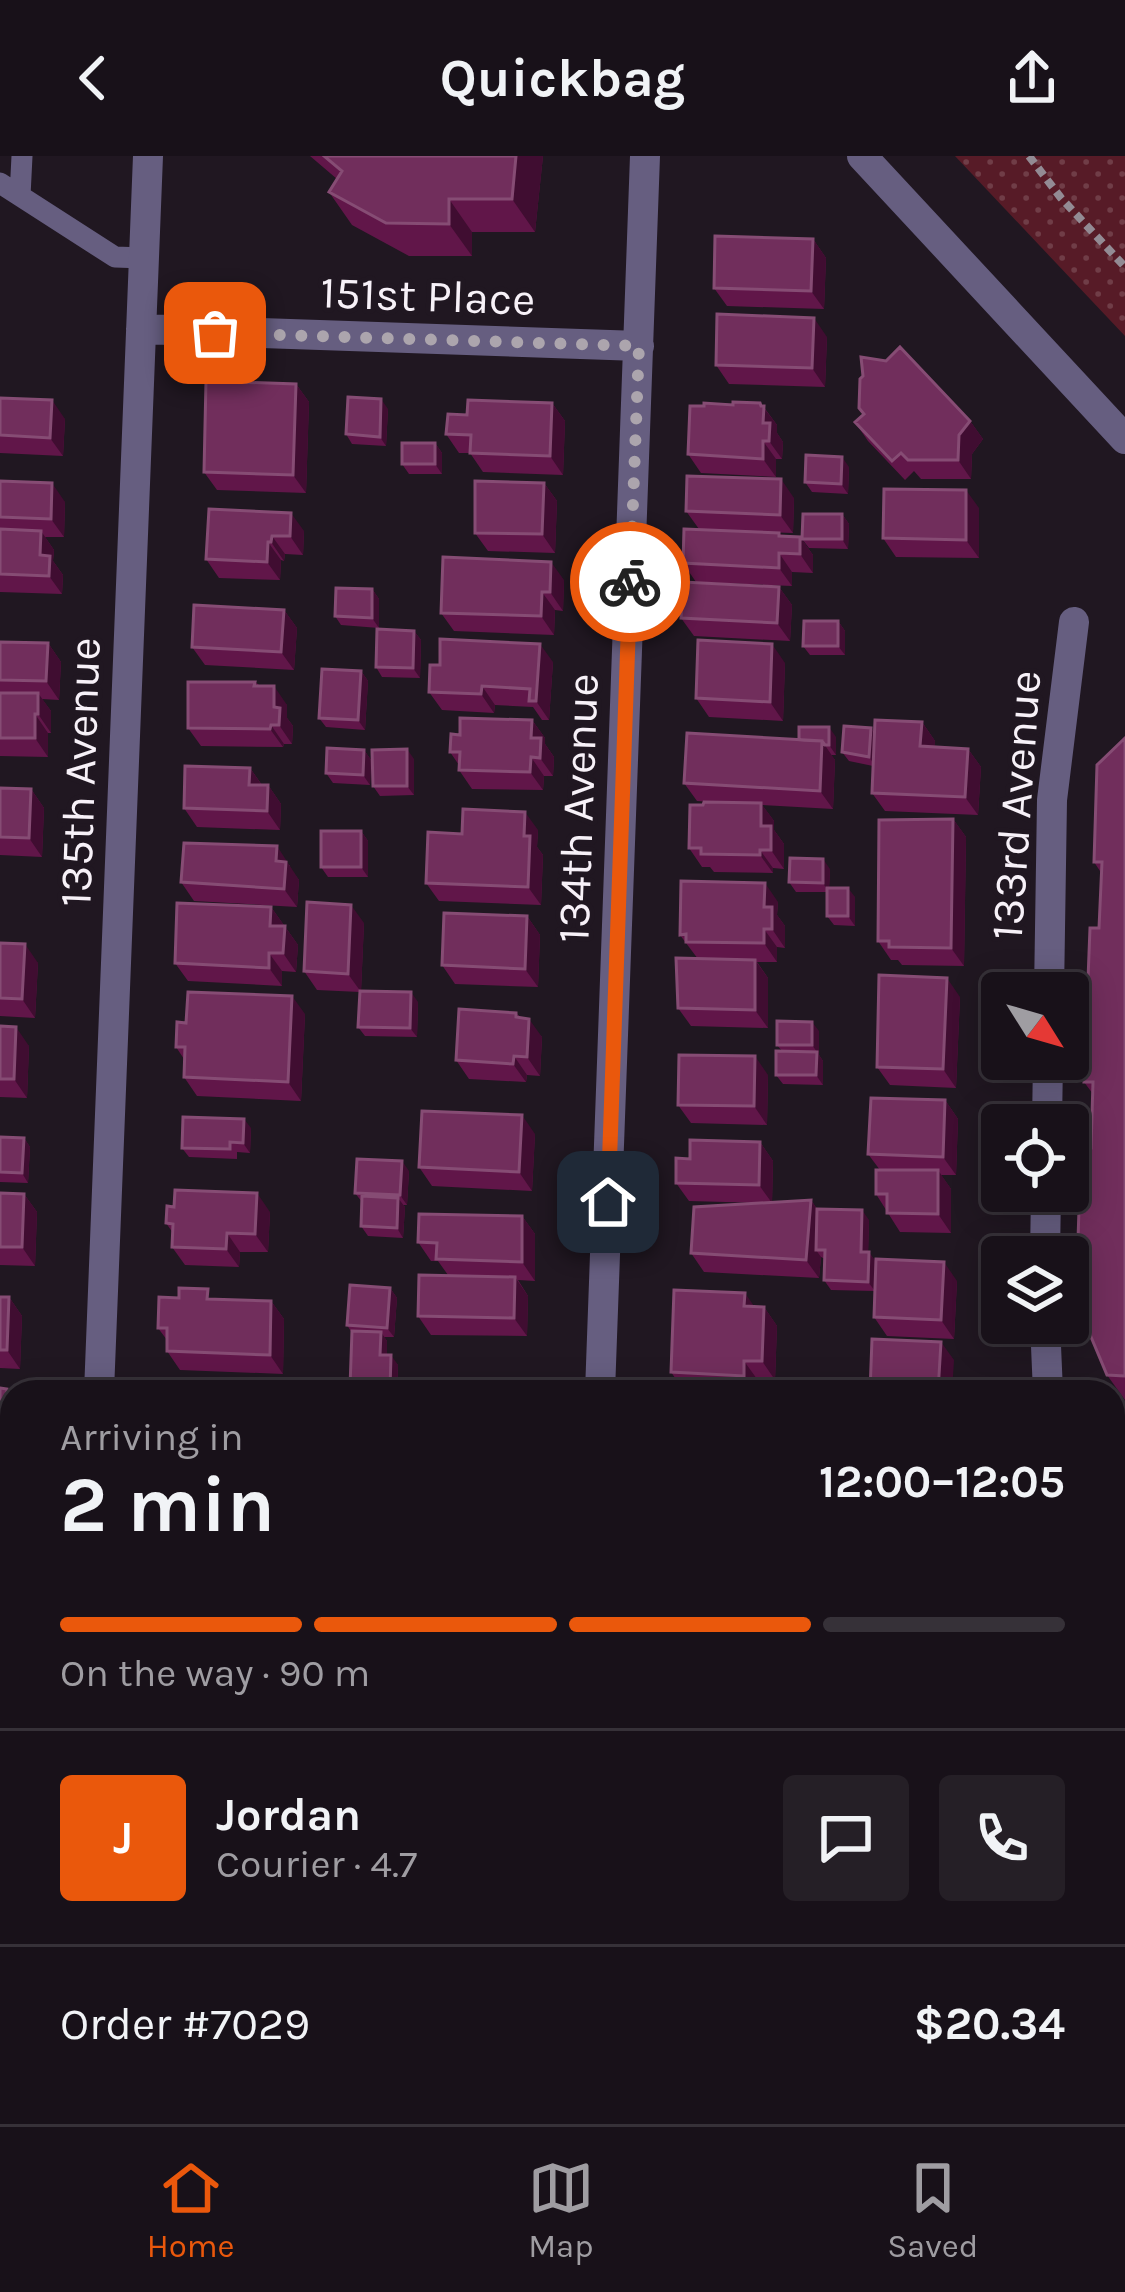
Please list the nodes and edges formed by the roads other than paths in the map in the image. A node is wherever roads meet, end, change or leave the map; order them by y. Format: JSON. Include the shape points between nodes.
{"nodes":[{"id":1,"x":22,"y":156,"type":"edge"},
{"id":2,"x":148,"y":156,"type":"edge"},
{"id":3,"x":645,"y":156,"type":"edge"},
{"id":4,"x":862,"y":156,"type":"edge"},
{"id":5,"x":0,"y":183,"type":"edge"},
{"id":6,"x":20,"y":196,"type":"junction"},
{"id":7,"x":145,"y":259,"type":"junction"},
{"id":8,"x":141,"y":329,"type":"junction"},
{"id":9,"x":639,"y":346,"type":"junction"},
{"id":10,"x":1125,"y":439,"type":"edge"},
{"id":11,"x":1073,"y":622,"type":"dead end"},
{"id":12,"x":1049,"y":972,"type":"edge"},
{"id":13,"x":1046,"y":1344,"type":"edge"},
{"id":14,"x":99,"y":1380,"type":"edge"},
{"id":15,"x":600,"y":1380,"type":"edge"},
{"id":16,"x":1047,"y":1380,"type":"edge"}],
"edges":[{"from":1,"to":6,"type":"lane"},
{"from":2,"to":7,"type":"street","name":"135th Avenue"},
{"from":3,"to":9,"type":"street","name":"134th Avenue"},
{"from":4,"to":10,"type":"street"},
{"from":5,"to":6,"type":"lane"},
{"from":6,"to":7,"type":"lane","via":[[116,257]]},
{"from":7,"to":8,"type":"street","name":"135th Avenue"},
{"from":8,"to":9,"type":"street","name":"151st Place"},
{"from":8,"to":14,"type":"street","name":"135th Avenue"},
{"from":9,"to":15,"type":"street","name":"134th Avenue"},
{"from":11,"to":12,"type":"street","name":"133rd Avenue","via":[[1052,800]]},
{"from":13,"to":16,"type":"street"}]}
